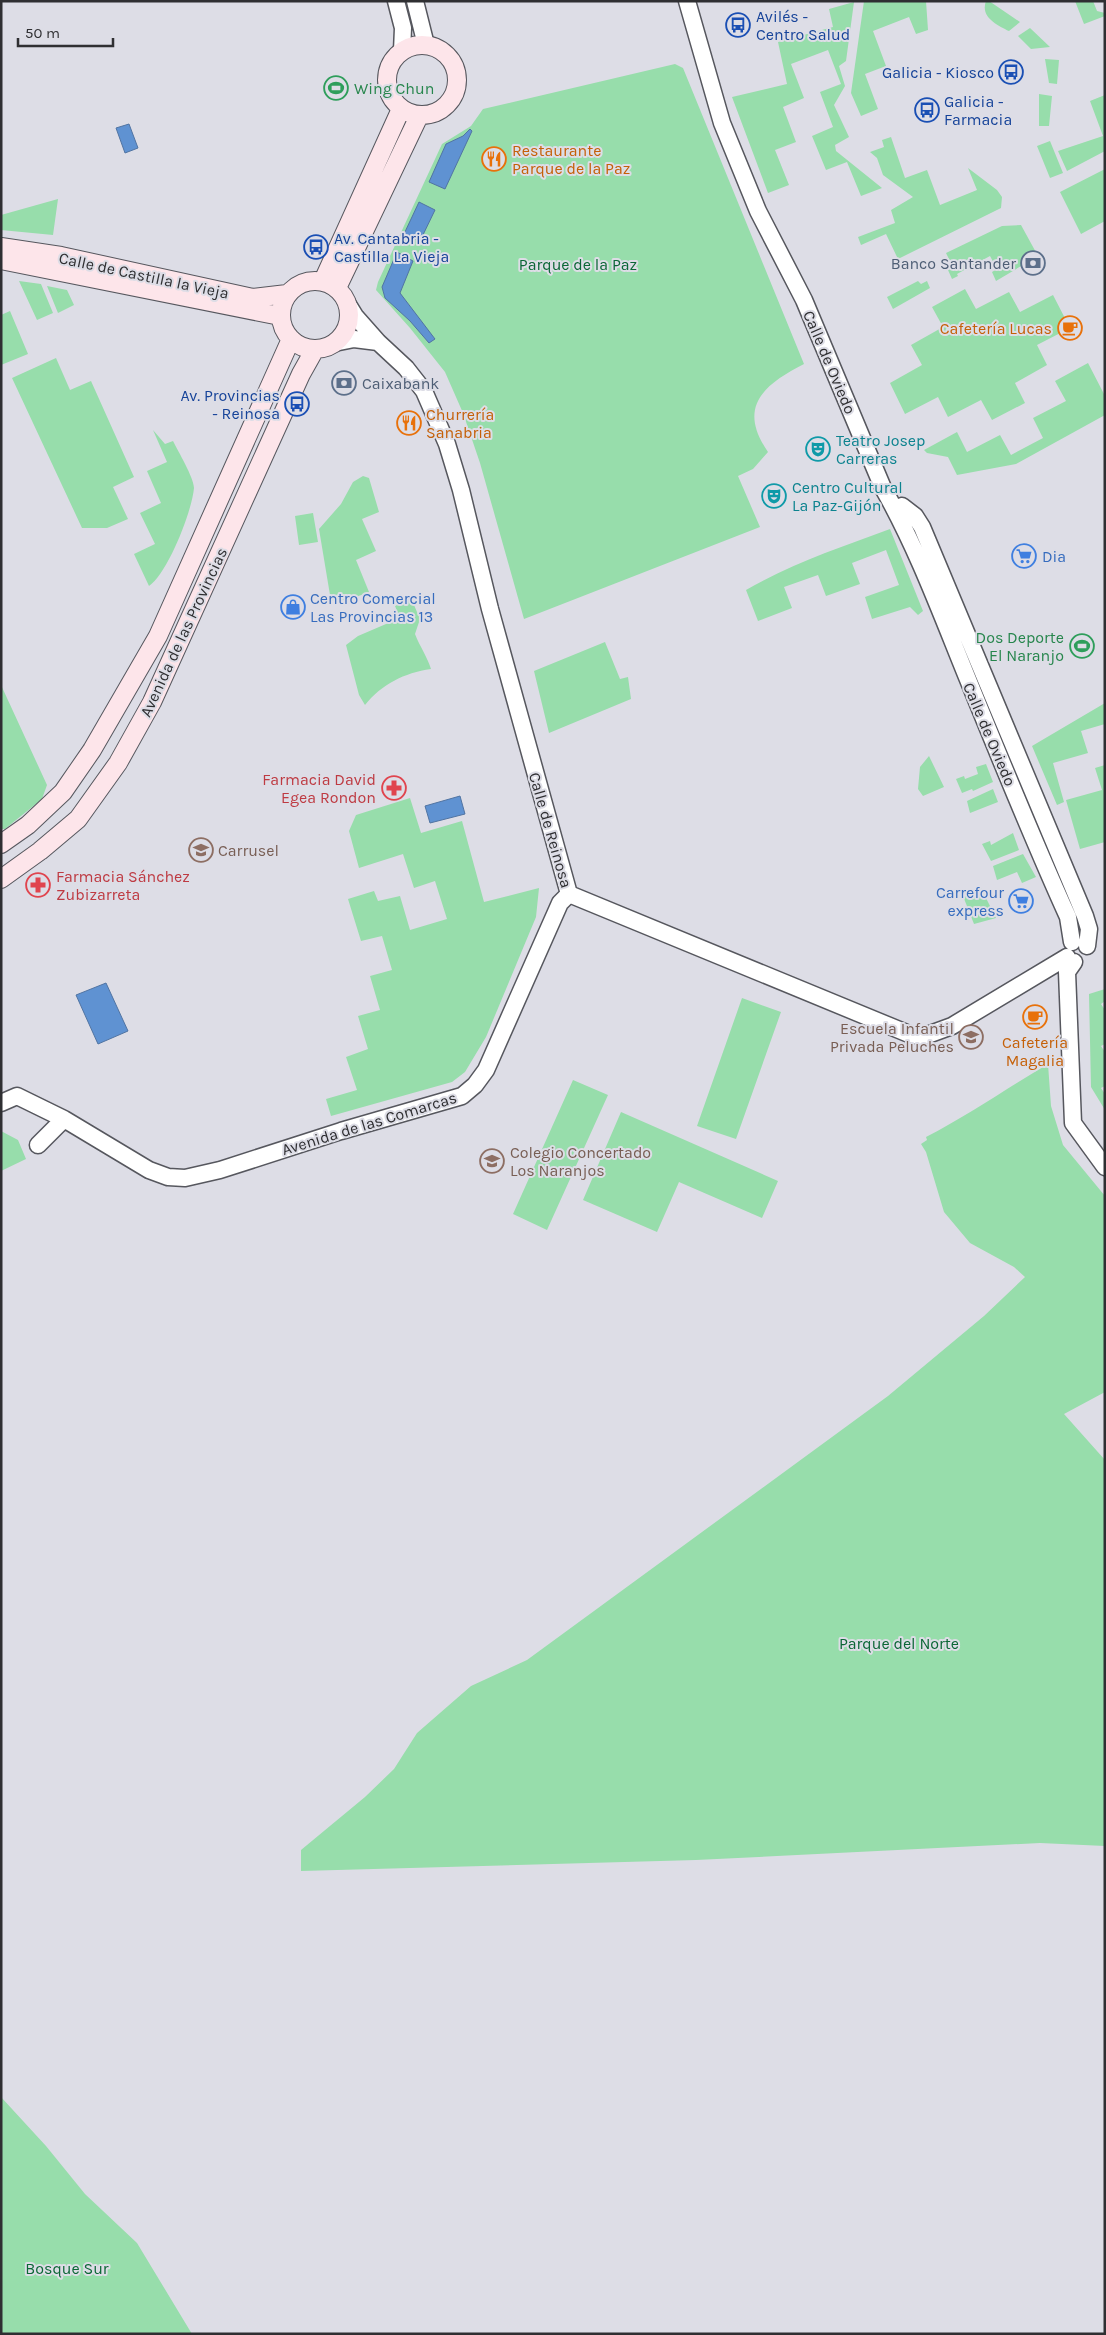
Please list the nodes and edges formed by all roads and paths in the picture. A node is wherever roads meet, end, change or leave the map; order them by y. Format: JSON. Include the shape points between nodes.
{"nodes":[{"id":1,"x":396,"y":1,"type":"edge"},
{"id":2,"x":415,"y":1,"type":"edge"},
{"id":3,"x":687,"y":1,"type":"edge"},
{"id":4,"x":426,"y":45,"type":"junction"},
{"id":5,"x":402,"y":51,"type":"junction"},
{"id":6,"x":401,"y":109,"type":"junction"},
{"id":7,"x":419,"y":116,"type":"junction"},
{"id":8,"x":1,"y":247,"type":"edge"},
{"id":9,"x":1,"y":260,"type":"edge"},
{"id":10,"x":330,"y":285,"type":"junction"},
{"id":11,"x":287,"y":294,"type":"junction"},
{"id":12,"x":347,"y":303,"type":"junction"},
{"id":13,"x":280,"y":316,"type":"junction"},
{"id":14,"x":291,"y":339,"type":"junction"},
{"id":15,"x":378,"y":342,"type":"junction"},
{"id":16,"x":334,"y":343,"type":"junction"},
{"id":17,"x":315,"y":349,"type":"junction"},
{"id":18,"x":1,"y":844,"type":"edge"},
{"id":19,"x":1,"y":879,"type":"edge"},
{"id":20,"x":569,"y":894,"type":"junction"},
{"id":21,"x":1075,"y":952,"type":"junction"},
{"id":22,"x":1,"y":1103,"type":"edge"},
{"id":23,"x":64,"y":1118,"type":"junction"},
{"id":24,"x":38,"y":1145,"type":"dead end"},
{"id":25,"x":1105,"y":1167,"type":"edge"}],
"edges":[{"from":1,"to":5,"type":"street","via":[[403,28]]},
{"from":2,"to":4,"type":"street"},
{"from":3,"to":21,"type":"street","name":"Calle de Oviedo","via":[[722,123],[758,211],[804,300],[879,480],[898,506],[1068,917]]},
{"from":4,"to":5,"type":"main road"},
{"from":4,"to":7,"type":"main road","via":[[436,48],[451,62],[457,83],[449,103],[435,112]]},
{"from":5,"to":6,"type":"main road","via":[[392,61],[387,80],[392,99]]},
{"from":6,"to":7,"type":"main road"},
{"from":6,"to":10,"type":"main road"},
{"from":7,"to":10,"type":"main road"},
{"from":8,"to":11,"type":"main road","name":"Calle de Castilla la Vieja","via":[[61,256],[253,298]]},
{"from":9,"to":13,"type":"main road","name":"Calle de Castilla la Vieja"},
{"from":10,"to":11,"type":"main road","via":[[303,282]]},
{"from":10,"to":12,"type":"main road"},
{"from":11,"to":13,"type":"main road"},
{"from":12,"to":15,"type":"street","name":"Calle de Reinosa"},
{"from":12,"to":16,"type":"main road","via":[[347,325]]},
{"from":13,"to":14,"type":"main road","via":[[283,329]]},
{"from":14,"to":17,"type":"main road","via":[[298,345]]},
{"from":14,"to":18,"type":"main road","name":"Avenida de las Provincias","via":[[158,636],[92,750],[63,792]]},
{"from":15,"to":16,"type":"street","via":[[354,339]]},
{"from":15,"to":20,"type":"street","name":"Calle de Reinosa","via":[[406,368],[424,391],[447,444]]},
{"from":16,"to":17,"type":"main road"},
{"from":17,"to":19,"type":"main road","name":"Avenida de las Provincias","via":[[300,374],[152,702],[118,762],[78,819]]},
{"from":20,"to":21,"type":"street","name":"Calle de Reinosa","via":[[922,1037],[952,1026]]},
{"from":20,"to":23,"type":"street","name":"Avenida de las Comarcas","via":[[560,903],[486,1070],[462,1096],[185,1178],[168,1177],[149,1170]]},
{"from":21,"to":25,"type":"street","name":"Calle de Oviedo","via":[[1066,981],[1073,1123]]},
{"from":22,"to":23,"type":"street","name":"Avenida de las Comarcas","via":[[17,1096]]},
{"from":23,"to":24,"type":"street"}]}
